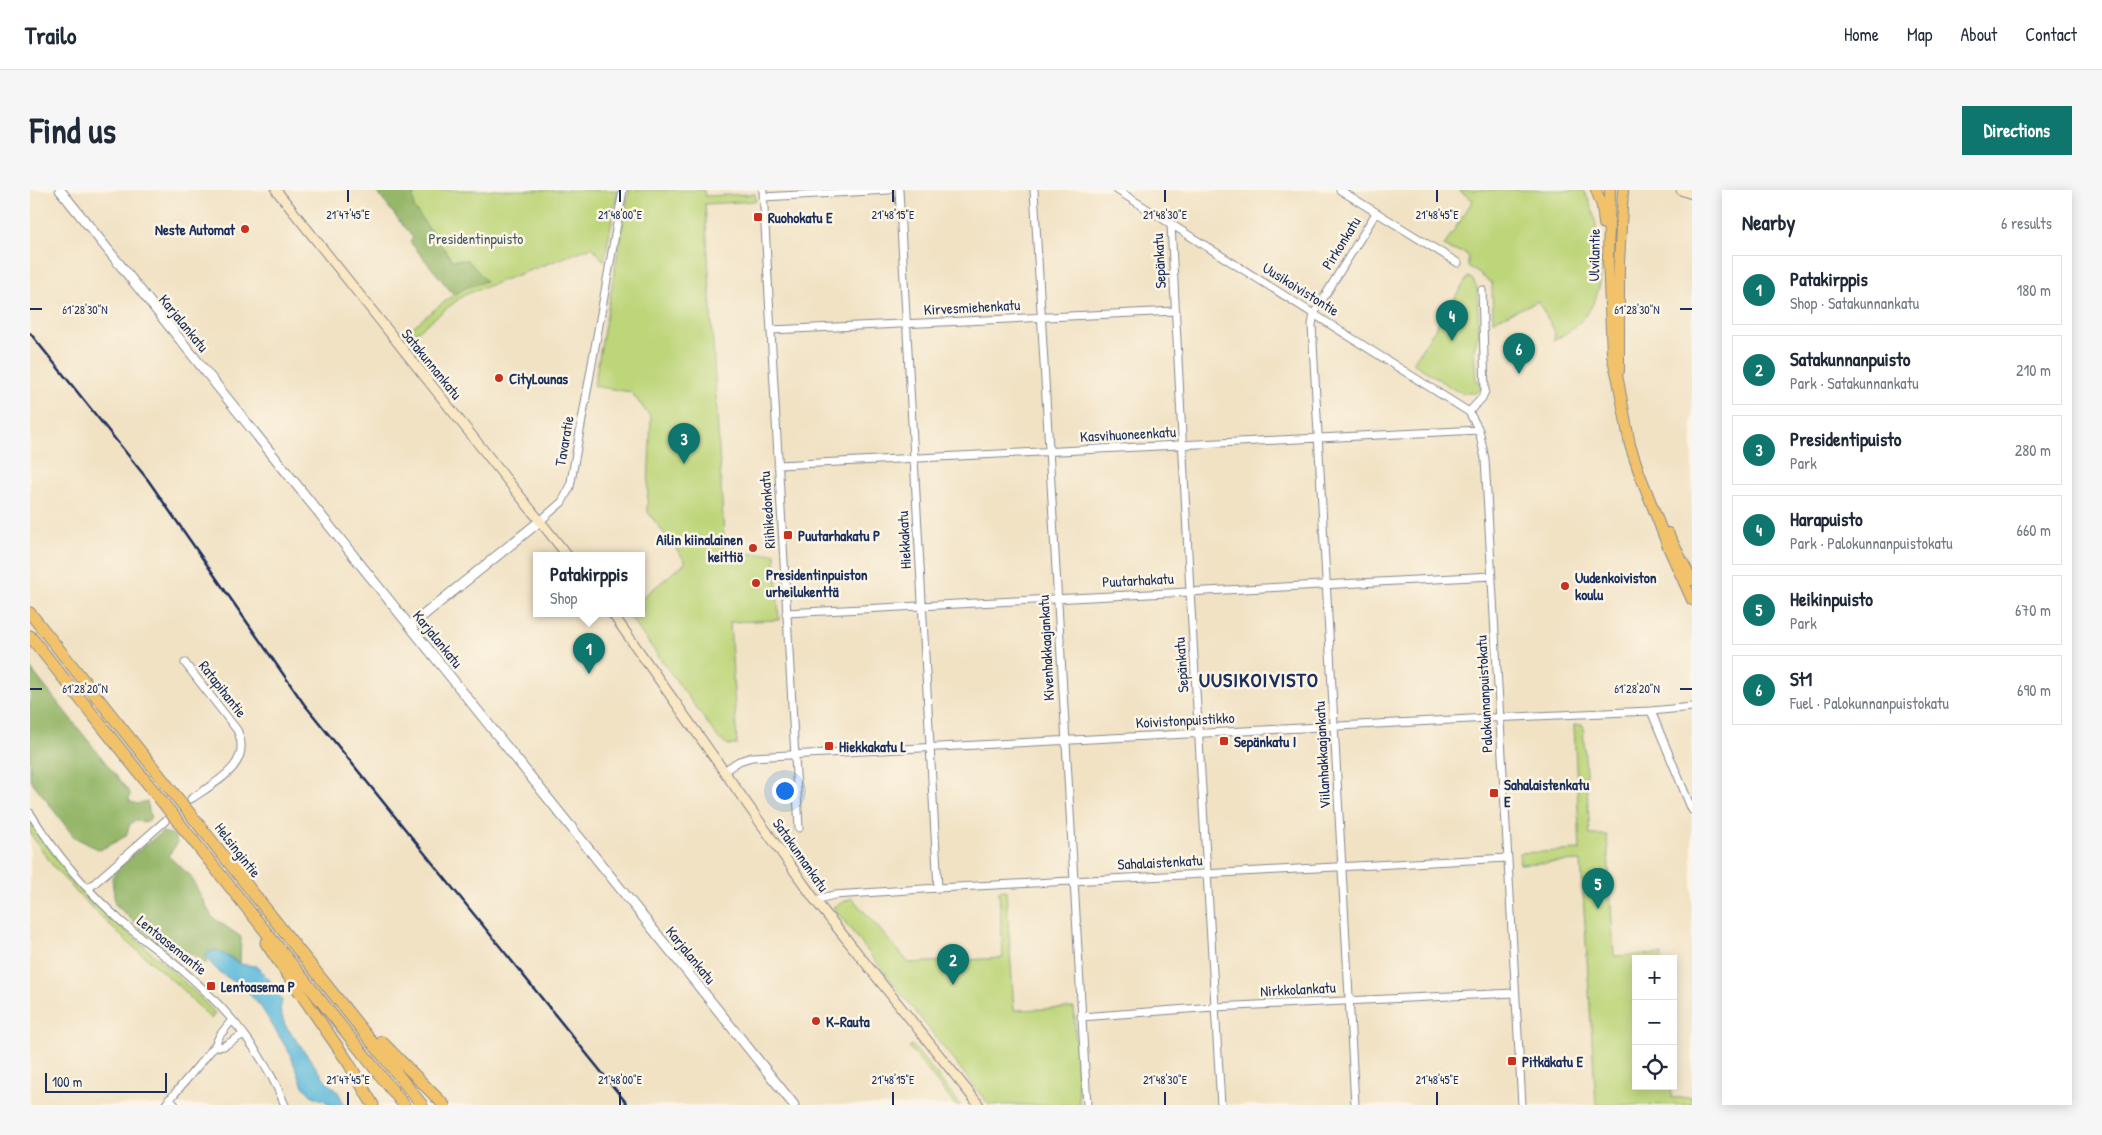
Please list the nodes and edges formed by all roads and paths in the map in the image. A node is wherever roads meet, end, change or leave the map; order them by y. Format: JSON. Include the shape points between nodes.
{"nodes":[{"id":1,"x":60,"y":190,"type":"edge"},
{"id":2,"x":276,"y":190,"type":"edge"},
{"id":3,"x":623,"y":190,"type":"edge"},
{"id":4,"x":889,"y":190,"type":"edge"},
{"id":5,"x":899,"y":190,"type":"edge"},
{"id":6,"x":1034,"y":190,"type":"edge"},
{"id":7,"x":1117,"y":190,"type":"edge"},
{"id":8,"x":1340,"y":190,"type":"edge"},
{"id":9,"x":1596,"y":190,"type":"edge"},
{"id":10,"x":1610,"y":190,"type":"edge"},
{"id":11,"x":1623,"y":190,"type":"edge"},
{"id":12,"x":1681,"y":190,"type":"edge"},
{"id":13,"x":763,"y":193,"type":"edge"},
{"id":14,"x":1692,"y":194,"type":"edge"},
{"id":15,"x":1376,"y":213,"type":"junction"},
{"id":16,"x":1171,"y":224,"type":"junction"},
{"id":17,"x":1608,"y":257,"type":"junction"},
{"id":18,"x":1458,"y":263,"type":"dead end"},
{"id":19,"x":1482,"y":290,"type":"dead end"},
{"id":20,"x":1176,"y":311,"type":"junction"},
{"id":21,"x":1314,"y":314,"type":"junction"},
{"id":22,"x":1041,"y":317,"type":"junction"},
{"id":23,"x":907,"y":324,"type":"junction"},
{"id":24,"x":770,"y":330,"type":"junction"},
{"id":25,"x":1618,"y":380,"type":"junction"},
{"id":26,"x":1469,"y":412,"type":"junction"},
{"id":27,"x":1479,"y":430,"type":"junction"},
{"id":28,"x":1318,"y":439,"type":"junction"},
{"id":29,"x":1183,"y":445,"type":"junction"},
{"id":30,"x":1048,"y":451,"type":"junction"},
{"id":31,"x":914,"y":457,"type":"junction"},
{"id":32,"x":778,"y":465,"type":"junction"},
{"id":33,"x":1650,"y":499,"type":"junction"},
{"id":34,"x":540,"y":521,"type":"junction"},
{"id":35,"x":565,"y":552,"type":"edge"},
{"id":36,"x":1492,"y":576,"type":"junction"},
{"id":37,"x":1692,"y":580,"type":"edge"},
{"id":38,"x":1327,"y":585,"type":"junction"},
{"id":39,"x":1190,"y":591,"type":"junction"},
{"id":40,"x":1057,"y":598,"type":"junction"},
{"id":41,"x":1692,"y":600,"type":"edge"},
{"id":42,"x":921,"y":606,"type":"junction"},
{"id":43,"x":786,"y":612,"type":"junction"},
{"id":44,"x":30,"y":614,"type":"edge"},
{"id":45,"x":615,"y":617,"type":"edge"},
{"id":46,"x":410,"y":626,"type":"junction"},
{"id":47,"x":30,"y":636,"type":"edge"},
{"id":48,"x":185,"y":663,"type":"dead end"},
{"id":49,"x":1692,"y":707,"type":"edge"},
{"id":50,"x":1651,"y":711,"type":"junction"},
{"id":51,"x":1499,"y":718,"type":"junction"},
{"id":52,"x":1335,"y":726,"type":"junction"},
{"id":53,"x":1199,"y":733,"type":"junction"},
{"id":54,"x":1066,"y":740,"type":"junction"},
{"id":55,"x":930,"y":747,"type":"junction"},
{"id":56,"x":794,"y":754,"type":"junction"},
{"id":57,"x":724,"y":771,"type":"junction"},
{"id":58,"x":191,"y":799,"type":"dead end"},
{"id":59,"x":1692,"y":810,"type":"edge"},
{"id":60,"x":30,"y":813,"type":"edge"},
{"id":61,"x":165,"y":821,"type":"dead end"},
{"id":62,"x":799,"y":828,"type":"dead end"},
{"id":63,"x":1508,"y":858,"type":"junction"},
{"id":64,"x":1342,"y":867,"type":"junction"},
{"id":65,"x":215,"y":869,"type":"junction"},
{"id":66,"x":1207,"y":874,"type":"junction"},
{"id":67,"x":1073,"y":880,"type":"junction"},
{"id":68,"x":89,"y":888,"type":"junction"},
{"id":69,"x":938,"y":888,"type":"junction"},
{"id":70,"x":815,"y":900,"type":"junction"},
{"id":71,"x":332,"y":991,"type":"junction"},
{"id":72,"x":1516,"y":993,"type":"junction"},
{"id":73,"x":1350,"y":1001,"type":"junction"},
{"id":74,"x":1214,"y":1007,"type":"junction"},
{"id":75,"x":1082,"y":1017,"type":"junction"},
{"id":76,"x":232,"y":1020,"type":"junction"},
{"id":77,"x":244,"y":1034,"type":"junction"},
{"id":78,"x":214,"y":1047,"type":"junction"},
{"id":79,"x":167,"y":1102,"type":"edge"},
{"id":80,"x":175,"y":1105,"type":"edge"},
{"id":81,"x":285,"y":1105,"type":"edge"},
{"id":82,"x":373,"y":1105,"type":"edge"},
{"id":83,"x":404,"y":1105,"type":"edge"},
{"id":84,"x":422,"y":1105,"type":"edge"},
{"id":85,"x":444,"y":1105,"type":"edge"},
{"id":86,"x":794,"y":1105,"type":"edge"},
{"id":87,"x":979,"y":1105,"type":"edge"},
{"id":88,"x":1087,"y":1105,"type":"edge"},
{"id":89,"x":1221,"y":1105,"type":"edge"},
{"id":90,"x":1355,"y":1105,"type":"edge"},
{"id":91,"x":1522,"y":1105,"type":"edge"}],
"edges":[{"from":1,"to":46,"type":"street","name":"Karjalankatu"},
{"from":2,"to":34,"type":"main road","name":"Satakunnankatu"},
{"from":3,"to":34,"type":"street","name":"Tavaratie","via":[[570,487],[562,502]]},
{"from":4,"to":13,"type":"street"},
{"from":5,"to":23,"type":"street","name":"Hiekkakatu"},
{"from":6,"to":22,"type":"street","name":"Kivenhakkaajankatu"},
{"from":7,"to":16,"type":"street","name":"Uusikoivistontie"},
{"from":8,"to":15,"type":"street"},
{"from":9,"to":17,"type":"main road","via":[[1602,206]]},
{"from":10,"to":17,"type":"main road","name":"Ulvilantie"},
{"from":11,"to":25,"type":"main road","name":"Ulvilantie"},
{"from":12,"to":14,"type":"main road"},
{"from":13,"to":24,"type":"street","name":"Riihikedonkatu"},
{"from":15,"to":18,"type":"street"},
{"from":15,"to":21,"type":"street","name":"Pirkonkatu"},
{"from":16,"to":20,"type":"street","name":"Sepänkatu"},
{"from":16,"to":21,"type":"street","name":"Uusikoivistontie"},
{"from":17,"to":25,"type":"main road","name":"Ulvilantie","via":[[1612,355]]},
{"from":19,"to":26,"type":"street","via":[[1485,391]]},
{"from":20,"to":22,"type":"street","name":"Kirvesmiehenkatu"},
{"from":20,"to":29,"type":"street","name":"Sepänkatu"},
{"from":21,"to":26,"type":"street","name":"Uusikoivistontie"},
{"from":21,"to":28,"type":"street","name":"Viilanhakkaajankatu"},
{"from":22,"to":23,"type":"street","name":"Kirvesmiehenkatu"},
{"from":22,"to":30,"type":"street","name":"Kivenhakkaajankatu"},
{"from":23,"to":24,"type":"street","name":"Kirvesmiehenkatu"},
{"from":23,"to":31,"type":"street","name":"Hiekkakatu"},
{"from":24,"to":32,"type":"street","name":"Riihikedonkatu"},
{"from":25,"to":33,"type":"main road","name":"Ulvilantie","via":[[1630,445]]},
{"from":26,"to":27,"type":"street","name":"Palokunnanpuistokatu"},
{"from":27,"to":28,"type":"street","name":"Kasvihuoneenkatu"},
{"from":27,"to":36,"type":"street","name":"Palokunnanpuistokatu","via":[[1485,459]]},
{"from":28,"to":29,"type":"street","name":"Kasvihuoneenkatu"},
{"from":28,"to":38,"type":"street","name":"Viilanhakkaajankatu"},
{"from":29,"to":30,"type":"street","name":"Kasvihuoneenkatu"},
{"from":29,"to":39,"type":"street","name":"Sepänkatu"},
{"from":30,"to":31,"type":"street","name":"Kasvihuoneenkatu"},
{"from":30,"to":40,"type":"street","name":"Kivenhakkaajankatu"},
{"from":31,"to":32,"type":"street","name":"Kasvihuoneenkatu"},
{"from":31,"to":42,"type":"street","name":"Hiekkakatu"},
{"from":32,"to":43,"type":"street","name":"Riihikedonkatu"},
{"from":33,"to":37,"type":"main road","name":"Ulvilantie"},
{"from":33,"to":41,"type":"main road","name":"Ulvilantie"},
{"from":34,"to":35,"type":"main road","name":"Satakunnankatu"},
{"from":34,"to":46,"type":"street","name":"Tavaratie"},
{"from":36,"to":38,"type":"street","name":"Puutarhakatu"},
{"from":36,"to":51,"type":"street","name":"Palokunnanpuistokatu"},
{"from":38,"to":39,"type":"street","name":"Puutarhakatu"},
{"from":38,"to":52,"type":"street","name":"Viilanhakkaajankatu"},
{"from":39,"to":40,"type":"street","name":"Puutarhakatu"},
{"from":39,"to":53,"type":"street","name":"Sepänkatu"},
{"from":40,"to":42,"type":"street","name":"Puutarhakatu"},
{"from":40,"to":54,"type":"street","name":"Kivenhakkaajankatu"},
{"from":42,"to":43,"type":"street","name":"Puutarhakatu"},
{"from":42,"to":55,"type":"street","name":"Hiekkakatu"},
{"from":43,"to":56,"type":"street","name":"Riihikedonkatu"},
{"from":44,"to":71,"type":"highway","name":"Helsingintie"},
{"from":45,"to":57,"type":"main road","name":"Satakunnankatu"},
{"from":46,"to":86,"type":"street","name":"Karjalankatu"},
{"from":47,"to":65,"type":"highway","name":"Helsingintie"},
{"from":48,"to":58,"type":"street","name":"Ratapihantie","via":[[237,730],[242,750],[233,768]]},
{"from":49,"to":50,"type":"street","name":"Koivistonpuistikko"},
{"from":50,"to":51,"type":"street","name":"Koivistonpuistikko"},
{"from":50,"to":59,"type":"street"},
{"from":51,"to":52,"type":"street","name":"Koivistonpuistikko"},
{"from":51,"to":63,"type":"street","name":"Palokunnanpuistokatu"},
{"from":52,"to":53,"type":"street","name":"Koivistonpuistikko"},
{"from":52,"to":64,"type":"street","name":"Viilanhakkaajankatu"},
{"from":53,"to":54,"type":"street","name":"Koivistonpuistikko"},
{"from":53,"to":66,"type":"street","name":"Sepänkatu"},
{"from":54,"to":55,"type":"street","name":"Koivistonpuistikko"},
{"from":54,"to":67,"type":"street","name":"Kivenhakkaajankatu"},
{"from":55,"to":56,"type":"street","name":"Koivistonpuistikko"},
{"from":55,"to":69,"type":"street","name":"Hiekkakatu"},
{"from":56,"to":57,"type":"street","name":"Koivistonpuistikko","via":[[752,757]]},
{"from":56,"to":62,"type":"street","name":"Riihikedonkatu"},
{"from":57,"to":70,"type":"main road","name":"Satakunnankatu"},
{"from":60,"to":68,"type":"street","name":"Lentoasemantie","via":[[53,847]]},
{"from":61,"to":68,"type":"street"},
{"from":63,"to":64,"type":"street","name":"Sahalaistenkatu"},
{"from":63,"to":72,"type":"street","name":"Palokunnanpuistokatu"},
{"from":64,"to":66,"type":"street","name":"Sahalaistenkatu"},
{"from":64,"to":73,"type":"street","name":"Viilanhakkaajankatu"},
{"from":65,"to":82,"type":"highway","via":[[348,1062]]},
{"from":65,"to":83,"type":"highway","name":"Helsingintie"},
{"from":66,"to":67,"type":"street","name":"Sahalaistenkatu"},
{"from":66,"to":74,"type":"street","name":"Sepänkatu"},
{"from":67,"to":69,"type":"street","name":"Sahalaistenkatu"},
{"from":67,"to":75,"type":"street","name":"Kivenhakkaajankatu"},
{"from":68,"to":76,"type":"street","name":"Lentoasemantie","via":[[123,922],[202,988]]},
{"from":69,"to":70,"type":"street","name":"Sahalaistenkatu","via":[[834,895]]},
{"from":70,"to":87,"type":"main road","name":"Satakunnankatu"},
{"from":71,"to":84,"type":"highway","name":"Helsingintie"},
{"from":71,"to":85,"type":"highway"},
{"from":72,"to":73,"type":"street","name":"Nirkkolankatu"},
{"from":72,"to":91,"type":"street","name":"Palokunnanpuistokatu"},
{"from":73,"to":74,"type":"street","name":"Nirkkolankatu"},
{"from":73,"to":90,"type":"street","name":"Viilanhakkaajankatu"},
{"from":74,"to":75,"type":"street","name":"Nirkkolankatu"},
{"from":74,"to":89,"type":"street","name":"Sepänkatu"},
{"from":75,"to":88,"type":"street","name":"Kivenhakkaajankatu"},
{"from":76,"to":77,"type":"street","name":"Lentoasemantie"},
{"from":76,"to":78,"type":"street"},
{"from":77,"to":78,"type":"street","via":[[224,1046]]},
{"from":77,"to":81,"type":"street","name":"Lentoasemantie"},
{"from":78,"to":79,"type":"street"},
{"from":79,"to":80,"type":"street"}]}
